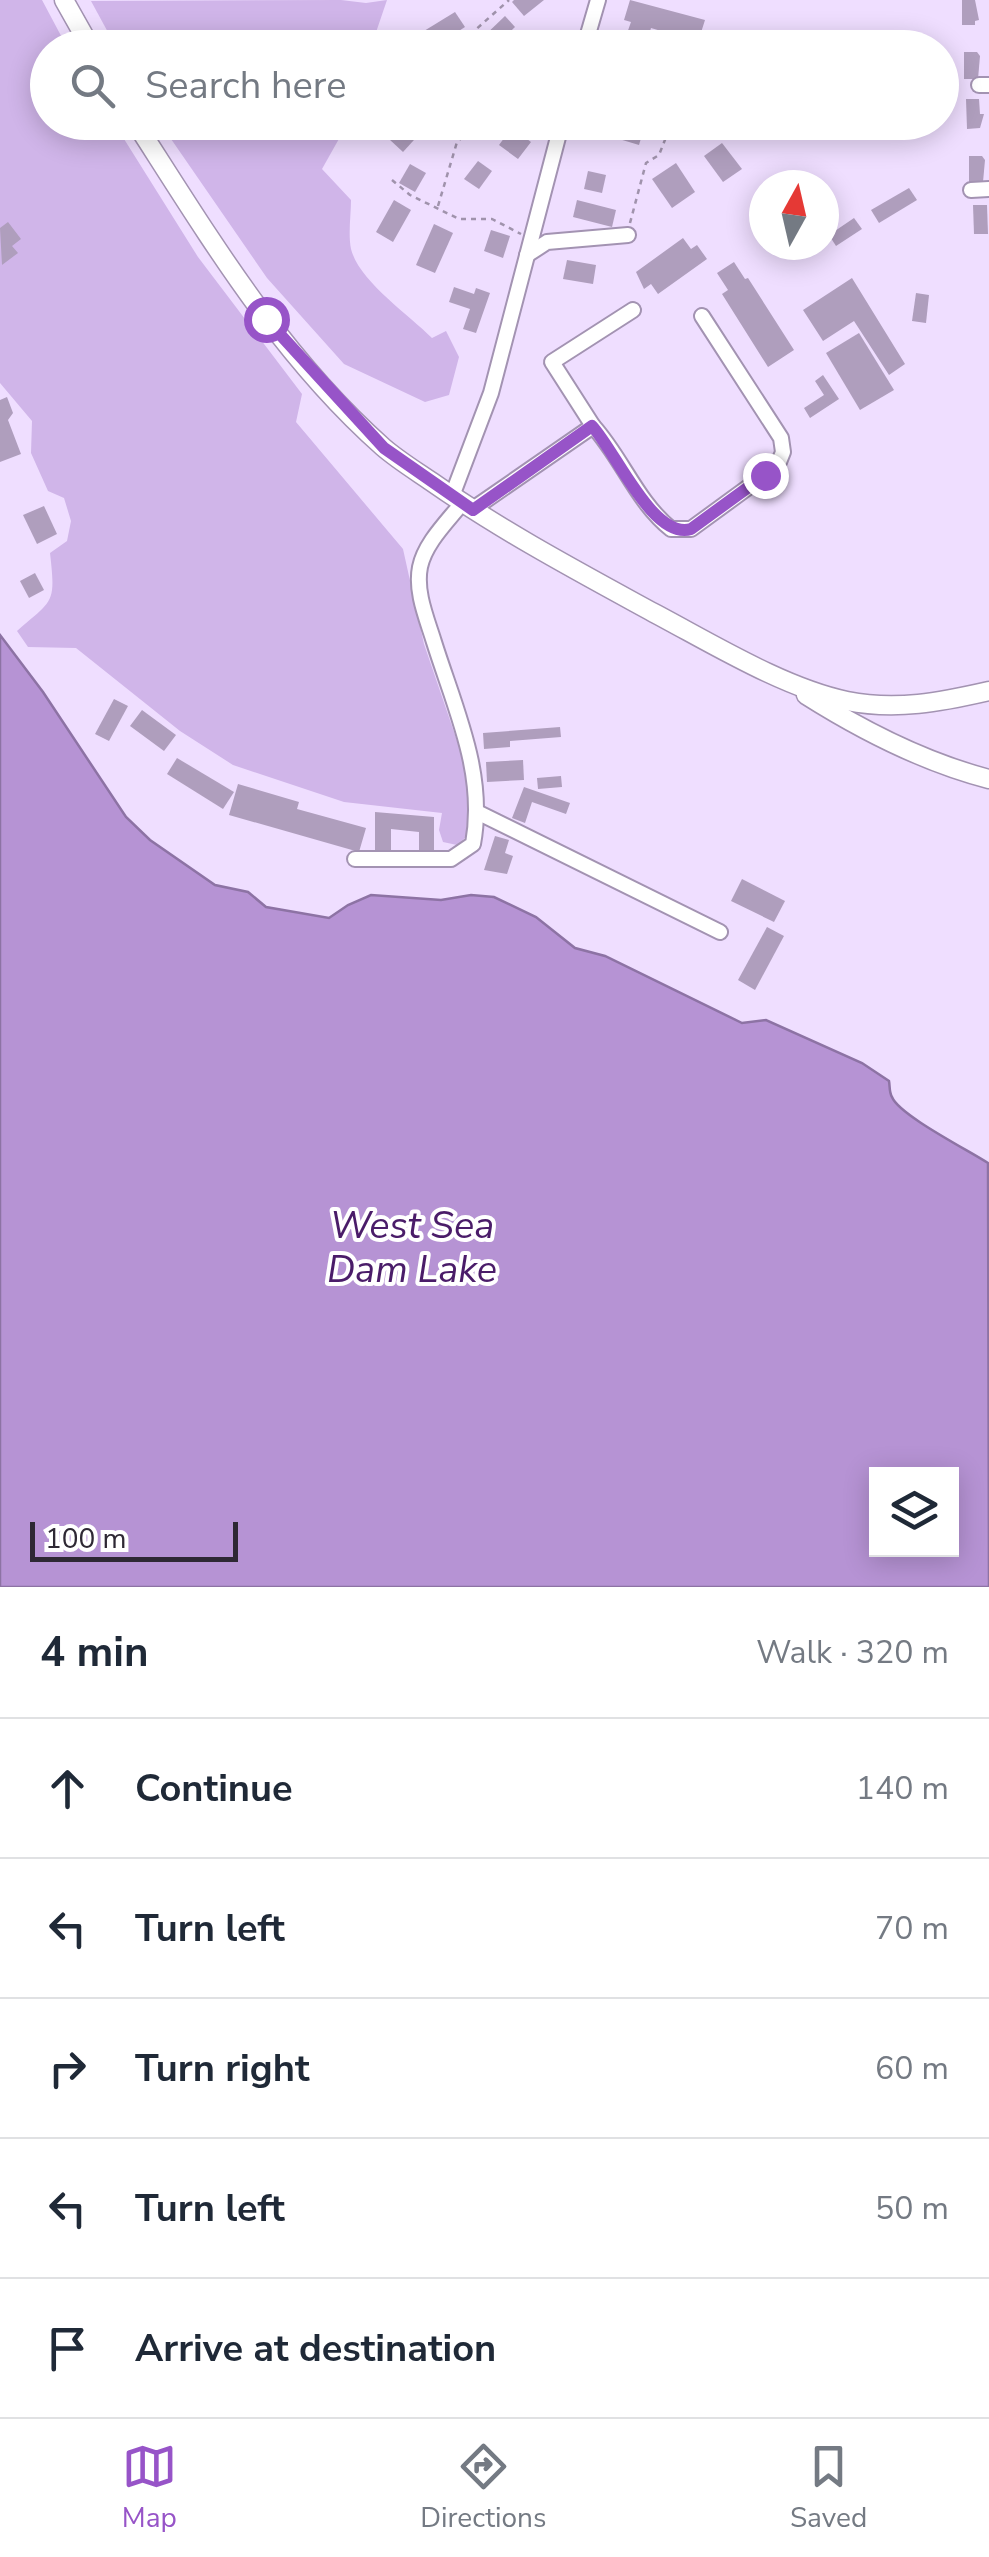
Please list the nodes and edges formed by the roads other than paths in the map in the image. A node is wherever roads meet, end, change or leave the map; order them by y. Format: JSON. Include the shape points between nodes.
{"nodes":[{"id":1,"x":64,"y":0,"type":"edge"},
{"id":2,"x":598,"y":0,"type":"edge"},
{"id":3,"x":81,"y":30,"type":"edge"},
{"id":4,"x":589,"y":30,"type":"edge"},
{"id":5,"x":146,"y":140,"type":"edge"},
{"id":6,"x":557,"y":140,"type":"edge"},
{"id":7,"x":989,"y":189,"type":"edge"},
{"id":8,"x":971,"y":190,"type":"dead end"},
{"id":9,"x":628,"y":236,"type":"road end"},
{"id":10,"x":527,"y":255,"type":"junction"},
{"id":11,"x":633,"y":310,"type":"dead end"},
{"id":12,"x":702,"y":316,"type":"dead end"},
{"id":13,"x":592,"y":426,"type":"junction"},
{"id":14,"x":462,"y":503,"type":"junction"},
{"id":15,"x":772,"y":674,"type":"junction"},
{"id":16,"x":989,"y":691,"type":"edge"},
{"id":17,"x":989,"y":780,"type":"edge"},
{"id":18,"x":477,"y":812,"type":"junction"},
{"id":19,"x":355,"y":859,"type":"dead end"},
{"id":20,"x":720,"y":932,"type":"dead end"}],
"edges":[{"from":1,"to":3,"type":"main road"},
{"from":2,"to":4,"type":"street"},
{"from":5,"to":14,"type":"main road","via":[[266,319],[384,448]]},
{"from":6,"to":10,"type":"street"},
{"from":7,"to":8,"type":"street"},
{"from":9,"to":10,"type":"street","via":[[547,242]]},
{"from":10,"to":14,"type":"street"},
{"from":11,"to":13,"type":"street","via":[[552,362]]},
{"from":12,"to":13,"type":"street","via":[[780,438],[779,462],[682,532],[654,515]]},
{"from":13,"to":14,"type":"street"},
{"from":14,"to":15,"type":"main road"},
{"from":14,"to":18,"type":"street","via":[[428,549],[419,574],[474,768]]},
{"from":15,"to":16,"type":"main road","via":[[843,700],[885,706]]},
{"from":15,"to":17,"type":"main road","via":[[900,747]]},
{"from":18,"to":19,"type":"street","via":[[473,844],[452,859]]},
{"from":18,"to":20,"type":"street"}]}
